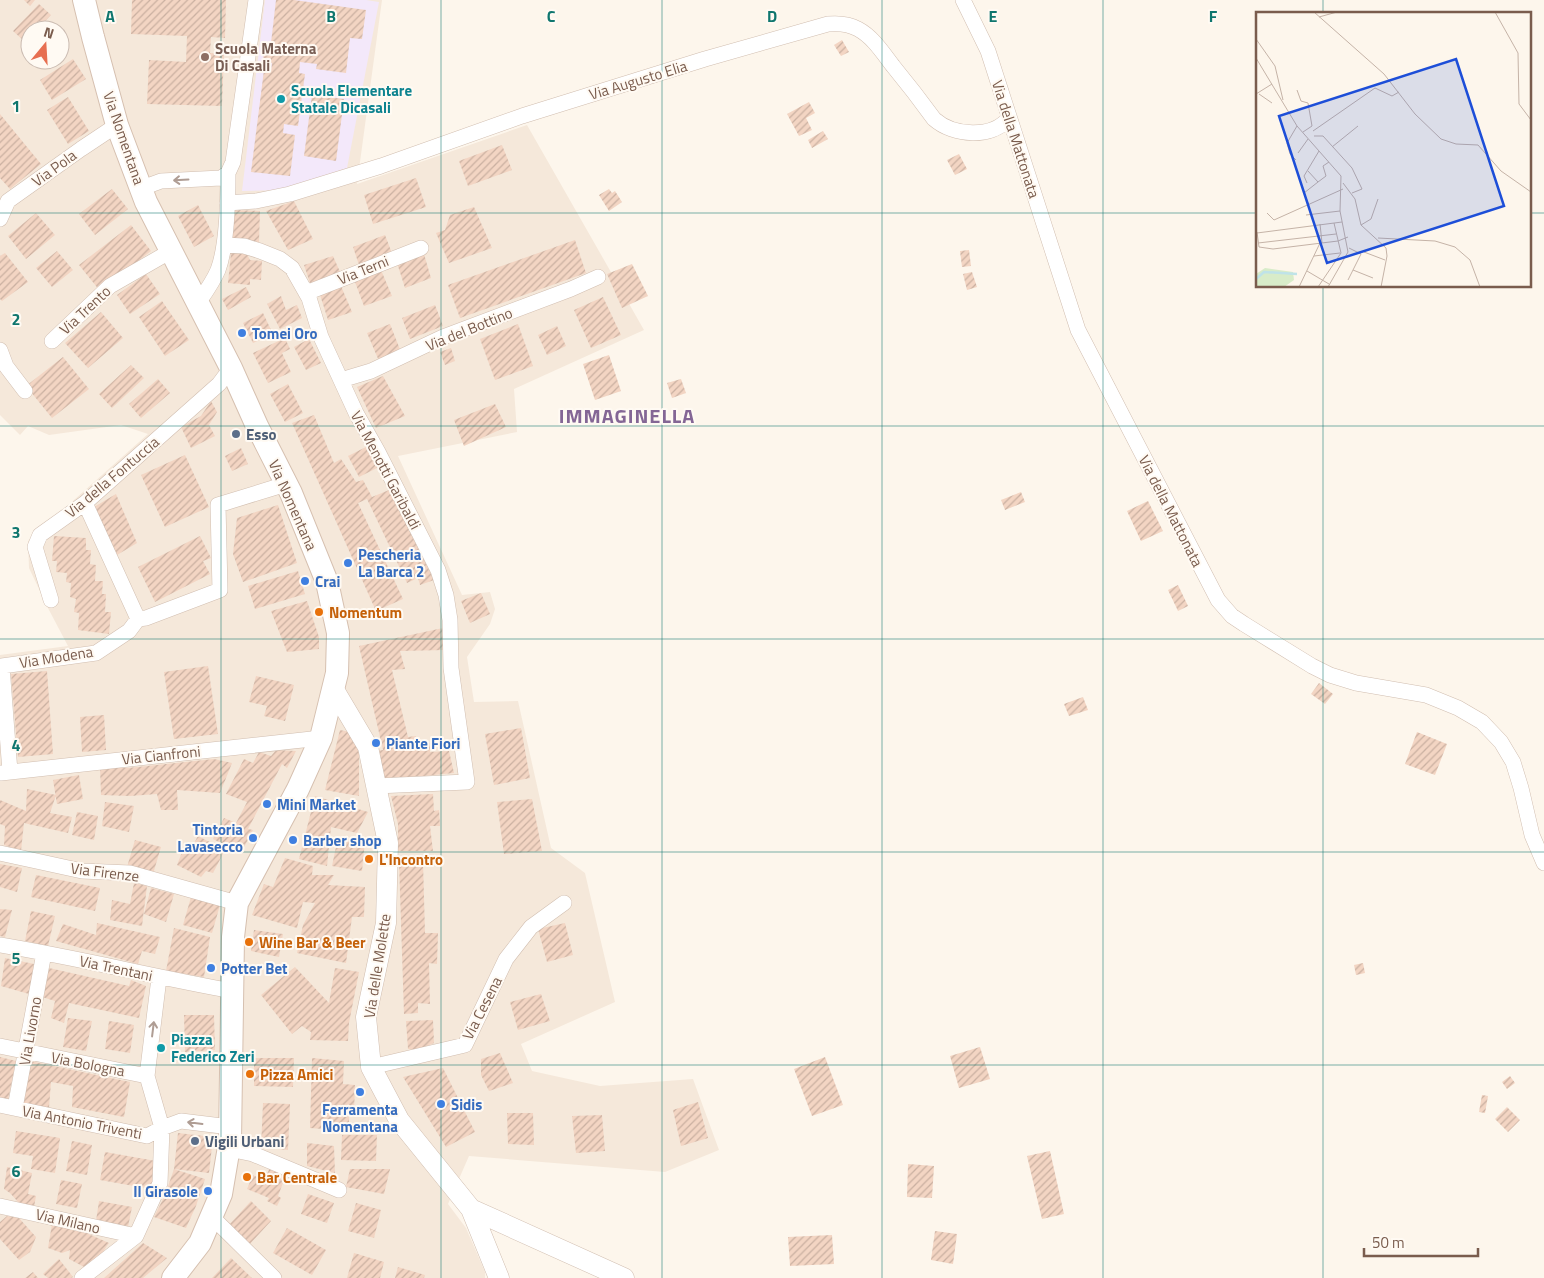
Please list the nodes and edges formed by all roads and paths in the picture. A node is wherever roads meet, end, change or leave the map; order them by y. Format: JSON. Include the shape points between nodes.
{"nodes":[{"id":1,"x":84,"y":0,"type":"edge"},
{"id":2,"x":256,"y":0,"type":"edge"},
{"id":3,"x":963,"y":0,"type":"edge"},
{"id":4,"x":1009,"y":118,"type":"junction"},
{"id":5,"x":118,"y":125,"type":"junction"},
{"id":6,"x":225,"y":176,"type":"junction"},
{"id":7,"x":142,"y":188,"type":"junction"},
{"id":8,"x":227,"y":203,"type":"junction"},
{"id":9,"x":0,"y":219,"type":"edge"},
{"id":10,"x":224,"y":245,"type":"junction"},
{"id":11,"x":421,"y":248,"type":"dead end"},
{"id":12,"x":171,"y":251,"type":"junction"},
{"id":13,"x":598,"y":277,"type":"dead end"},
{"id":14,"x":306,"y":293,"type":"junction"},
{"id":15,"x":198,"y":303,"type":"junction"},
{"id":16,"x":52,"y":341,"type":"dead end"},
{"id":17,"x":0,"y":350,"type":"edge"},
{"id":18,"x":231,"y":368,"type":"junction"},
{"id":19,"x":341,"y":380,"type":"junction"},
{"id":20,"x":25,"y":391,"type":"dead end"},
{"id":21,"x":286,"y":484,"type":"junction"},
{"id":22,"x":85,"y":503,"type":"junction"},
{"id":23,"x":51,"y":600,"type":"dead end"},
{"id":24,"x":138,"y":619,"type":"junction"},
{"id":25,"x":333,"y":688,"type":"junction"},
{"id":26,"x":321,"y":738,"type":"junction"},
{"id":27,"x":5,"y":772,"type":"edge"},
{"id":28,"x":376,"y":786,"type":"junction"},
{"id":29,"x":0,"y":853,"type":"edge"},
{"id":30,"x":1544,"y":863,"type":"edge"},
{"id":31,"x":237,"y":903,"type":"junction"},
{"id":32,"x":564,"y":903,"type":"dead end"},
{"id":33,"x":0,"y":946,"type":"edge"},
{"id":34,"x":44,"y":953,"type":"junction"},
{"id":35,"x":159,"y":978,"type":"junction"},
{"id":36,"x":232,"y":991,"type":"junction"},
{"id":37,"x":0,"y":1046,"type":"edge"},
{"id":38,"x":26,"y":1051,"type":"junction"},
{"id":39,"x":370,"y":1068,"type":"junction"},
{"id":40,"x":147,"y":1076,"type":"junction"},
{"id":41,"x":0,"y":1105,"type":"edge"},
{"id":42,"x":15,"y":1108,"type":"junction"},
{"id":43,"x":162,"y":1128,"type":"junction"},
{"id":44,"x":230,"y":1138,"type":"junction"},
{"id":45,"x":339,"y":1190,"type":"dead end"},
{"id":46,"x":0,"y":1206,"type":"edge"},
{"id":47,"x":471,"y":1209,"type":"junction"},
{"id":48,"x":212,"y":1217,"type":"junction"},
{"id":49,"x":136,"y":1236,"type":"junction"},
{"id":50,"x":82,"y":1278,"type":"edge"},
{"id":51,"x":173,"y":1278,"type":"edge"},
{"id":52,"x":274,"y":1278,"type":"edge"},
{"id":53,"x":499,"y":1278,"type":"edge"},
{"id":54,"x":624,"y":1278,"type":"edge"}],
"edges":[{"from":1,"to":5,"type":"main road","name":"Via Nomentana"},
{"from":2,"to":6,"type":"street","via":[[232,162]]},
{"from":3,"to":4,"type":"street","name":"Via della Mattonata","via":[[988,52]]},
{"from":4,"to":8,"type":"street","name":"Via Augusto Elia","via":[[982,131],[946,127],[934,119],[866,34],[850,26],[828,24],[721,54],[299,191],[256,201]]},
{"from":4,"to":30,"type":"street","name":"Via della Mattonata","via":[[1078,330],[1221,605],[1244,624],[1326,673],[1356,683],[1426,695],[1482,722],[1501,742],[1513,762],[1532,835]]},
{"from":5,"to":7,"type":"main road","name":"Via Nomentana"},
{"from":5,"to":9,"type":"street","name":"Via Pola","via":[[8,201]]},
{"from":6,"to":7,"type":"street","one_way":true,"via":[[161,181]]},
{"from":6,"to":8,"type":"street"},
{"from":7,"to":12,"type":"main road","name":"Via Nomentana"},
{"from":8,"to":10,"type":"street"},
{"from":10,"to":14,"type":"street","name":"Via Menotti Garibaldi","via":[[244,246],[280,259],[292,268]]},
{"from":10,"to":15,"type":"street","via":[[218,269]]},
{"from":11,"to":14,"type":"street","name":"Via Terni"},
{"from":12,"to":15,"type":"main road","name":"Via Nomentana"},
{"from":12,"to":16,"type":"street","name":"Via Trento","via":[[110,286]]},
{"from":13,"to":19,"type":"street","name":"Via del Bottino","via":[[443,338],[371,371]]},
{"from":14,"to":19,"type":"street","name":"Via Menotti Garibaldi"},
{"from":15,"to":18,"type":"main road","name":"Via Nomentana"},
{"from":17,"to":20,"type":"street","via":[[6,366]]},
{"from":18,"to":21,"type":"main road","name":"Via Nomentana"},
{"from":18,"to":22,"type":"street","name":"Via della Fontuccia","via":[[219,384]]},
{"from":19,"to":28,"type":"street","name":"Via Menotti Garibaldi","via":[[441,578],[450,620],[451,668],[467,782]]},
{"from":21,"to":24,"type":"street","via":[[218,505],[220,590]]},
{"from":21,"to":25,"type":"main road","name":"Via Nomentana","via":[[327,582],[338,633],[337,673]]},
{"from":22,"to":23,"type":"street","name":"Via della Fontuccia","via":[[40,535],[35,547]]},
{"from":22,"to":24,"type":"street"},
{"from":24,"to":27,"type":"street","name":"Via Modena","via":[[129,631],[96,653],[2,666]]},
{"from":25,"to":26,"type":"main road","name":"Via Nomentana"},
{"from":25,"to":28,"type":"street","name":"Via delle Molette","via":[[368,747]]},
{"from":26,"to":27,"type":"street","name":"Via Cianfroni"},
{"from":26,"to":31,"type":"main road","name":"Via Nomentana","via":[[298,790]]},
{"from":28,"to":39,"type":"street","name":"Via delle Molette","via":[[388,843],[386,922],[366,1017]]},
{"from":29,"to":31,"type":"street","name":"Via Firenze","via":[[82,871],[130,873]]},
{"from":31,"to":36,"type":"main road","name":"Via Nomentana","via":[[232,937]]},
{"from":32,"to":39,"type":"street","name":"Via Cesena","via":[[531,927],[506,959],[465,1045]]},
{"from":33,"to":34,"type":"street","name":"Via Trentani"},
{"from":34,"to":35,"type":"street","name":"Via Trentani"},
{"from":34,"to":38,"type":"street","name":"Via Livorno"},
{"from":35,"to":36,"type":"street","name":"Via Trentani"},
{"from":40,"to":35,"type":"street","one_way":true},
{"from":36,"to":44,"type":"main road","name":"Via Nomentana"},
{"from":37,"to":38,"type":"street","name":"Via Bologna"},
{"from":38,"to":40,"type":"street","name":"Via Bologna"},
{"from":38,"to":42,"type":"street","name":"Via Livorno"},
{"from":39,"to":47,"type":"street","name":"Via delle Molette","via":[[399,1120]]},
{"from":40,"to":43,"type":"street"},
{"from":41,"to":42,"type":"street","name":"Via Antonio Triventi"},
{"from":42,"to":43,"type":"street","name":"Via Antonio Triventi","via":[[147,1136]]},
{"from":44,"to":43,"type":"street","name":"Via Antonio Triventi","one_way":true,"via":[[181,1121]]},
{"from":43,"to":49,"type":"street","via":[[160,1183]]},
{"from":44,"to":45,"type":"street","name":"Via Antonio Triventi","via":[[253,1154]]},
{"from":44,"to":48,"type":"main road","name":"Via Nomentana","via":[[221,1194]]},
{"from":46,"to":49,"type":"street","name":"Via Milano"},
{"from":47,"to":53,"type":"street","name":"Via delle Molette"},
{"from":47,"to":54,"type":"street"},
{"from":48,"to":51,"type":"main road","name":"Via Nomentana","via":[[200,1243]]},
{"from":48,"to":52,"type":"street"},
{"from":49,"to":50,"type":"street"}]}
